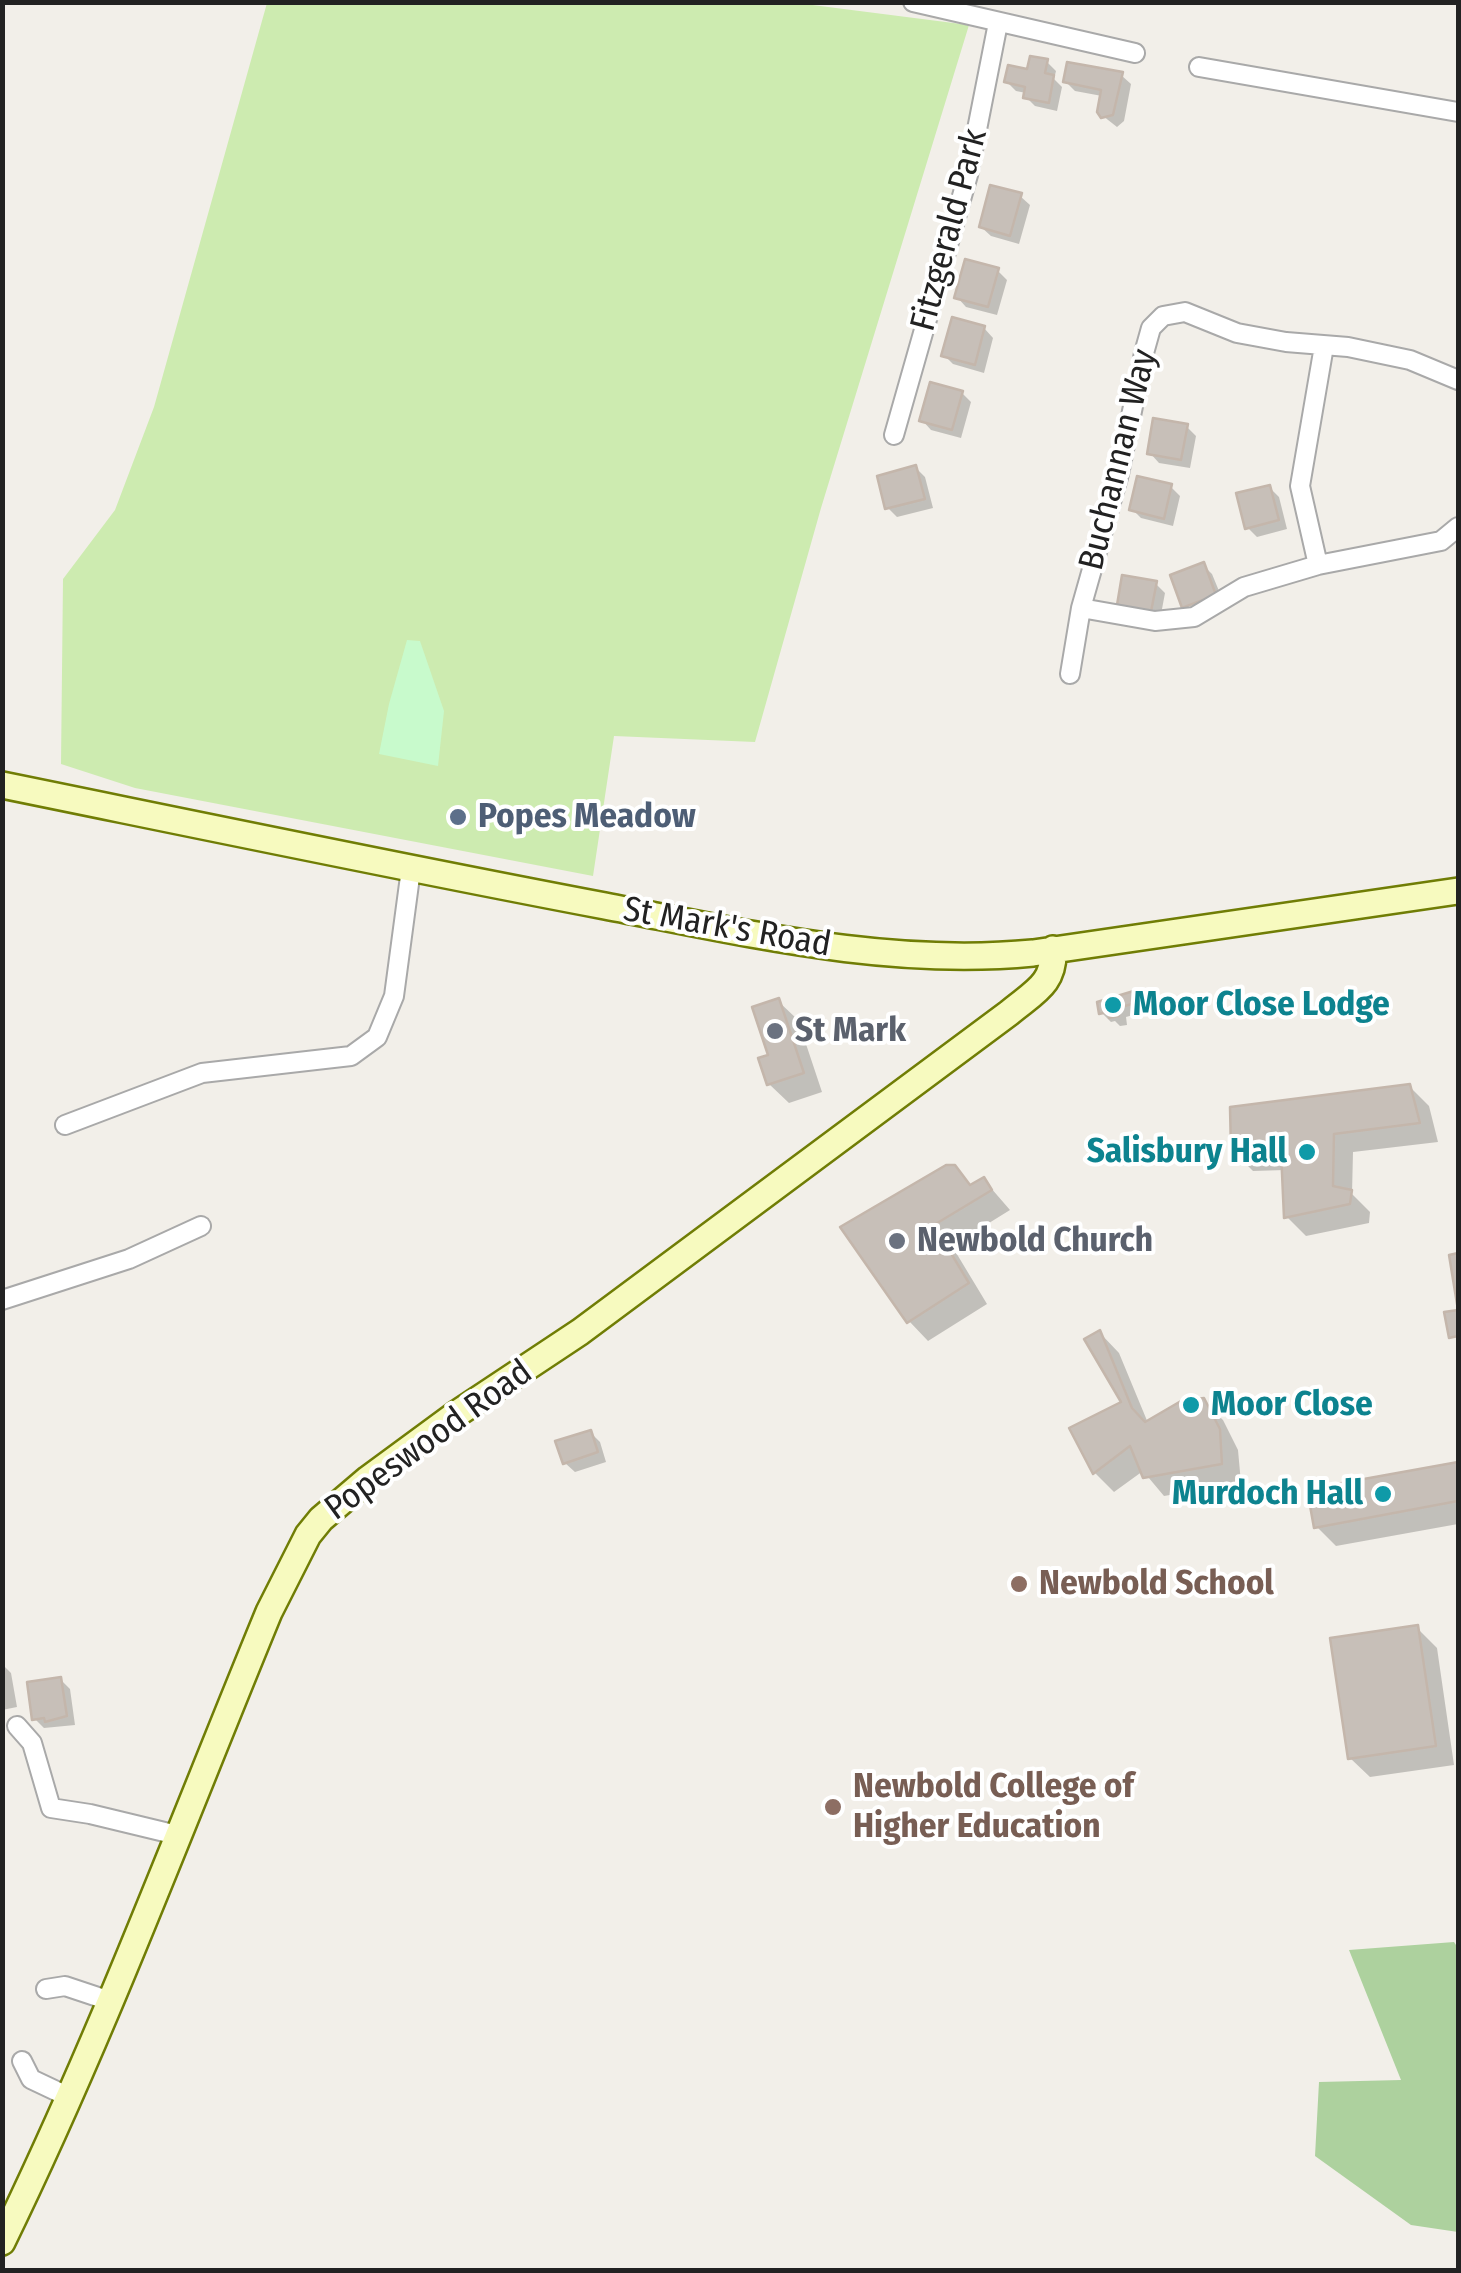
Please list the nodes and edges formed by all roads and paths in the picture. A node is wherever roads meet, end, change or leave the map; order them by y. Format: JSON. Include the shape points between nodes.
{"nodes":[{"id":1,"x":914,"y":2,"type":"edge"},
{"id":2,"x":998,"y":23,"type":"junction"},
{"id":3,"x":1135,"y":53,"type":"dead end"},
{"id":4,"x":1199,"y":67,"type":"dead end"},
{"id":5,"x":1458,"y":112,"type":"edge"},
{"id":6,"x":1324,"y":346,"type":"junction"},
{"id":7,"x":1458,"y":380,"type":"edge"},
{"id":8,"x":894,"y":435,"type":"dead end"},
{"id":9,"x":1458,"y":527,"type":"edge"},
{"id":10,"x":1318,"y":565,"type":"junction"},
{"id":11,"x":1082,"y":608,"type":"junction"},
{"id":12,"x":1070,"y":674,"type":"dead end"},
{"id":13,"x":2,"y":785,"type":"edge"},
{"id":14,"x":411,"y":869,"type":"junction"},
{"id":15,"x":1458,"y":891,"type":"edge"},
{"id":16,"x":1054,"y":949,"type":"junction"},
{"id":17,"x":65,"y":1125,"type":"dead end"},
{"id":18,"x":201,"y":1226,"type":"dead end"},
{"id":19,"x":2,"y":1300,"type":"edge"},
{"id":20,"x":18,"y":1726,"type":"dead end"},
{"id":21,"x":177,"y":1836,"type":"junction"},
{"id":22,"x":46,"y":1989,"type":"dead end"},
{"id":23,"x":110,"y":2002,"type":"junction"},
{"id":24,"x":22,"y":2061,"type":"dead end"},
{"id":25,"x":69,"y":2097,"type":"junction"},
{"id":26,"x":2,"y":2242,"type":"edge"}],
"edges":[{"from":1,"to":2,"type":"street"},
{"from":2,"to":3,"type":"street"},
{"from":2,"to":8,"type":"street","name":"Fitzgerald Park","via":[[968,175]]},
{"from":4,"to":5,"type":"street"},
{"from":6,"to":7,"type":"street","name":"Buchannan Way","via":[[1410,360]]},
{"from":6,"to":10,"type":"street","via":[[1300,486]]},
{"from":6,"to":11,"type":"street","name":"Buchannan Way","via":[[1237,333],[1184,312],[1162,316],[1151,328]]},
{"from":9,"to":10,"type":"street","via":[[1441,541]]},
{"from":10,"to":11,"type":"street","via":[[1244,588],[1194,617],[1155,621]]},
{"from":11,"to":12,"type":"street","name":"Buchannan Way"},
{"from":13,"to":14,"type":"street","name":"St Mark's Road"},
{"from":14,"to":16,"type":"street","name":"St Mark's Road","via":[[816,946],[987,957]]},
{"from":14,"to":17,"type":"street","via":[[394,996],[377,1037],[350,1056],[202,1073]]},
{"from":15,"to":16,"type":"street","name":"St Mark's Road"},
{"from":16,"to":21,"type":"street","name":"Popeswood Road","via":[[1048,980],[1009,1013],[321,1519],[269,1612]]},
{"from":18,"to":19,"type":"street","via":[[129,1260]]},
{"from":20,"to":21,"type":"street","via":[[32,1743],[50,1808]]},
{"from":21,"to":23,"type":"street","name":"Popeswood Road"},
{"from":22,"to":23,"type":"street","via":[[65,1986]]},
{"from":23,"to":25,"type":"street","name":"Popeswood Road"},
{"from":24,"to":25,"type":"street","via":[[31,2079]]},
{"from":25,"to":26,"type":"street","name":"Popeswood Road"}]}
